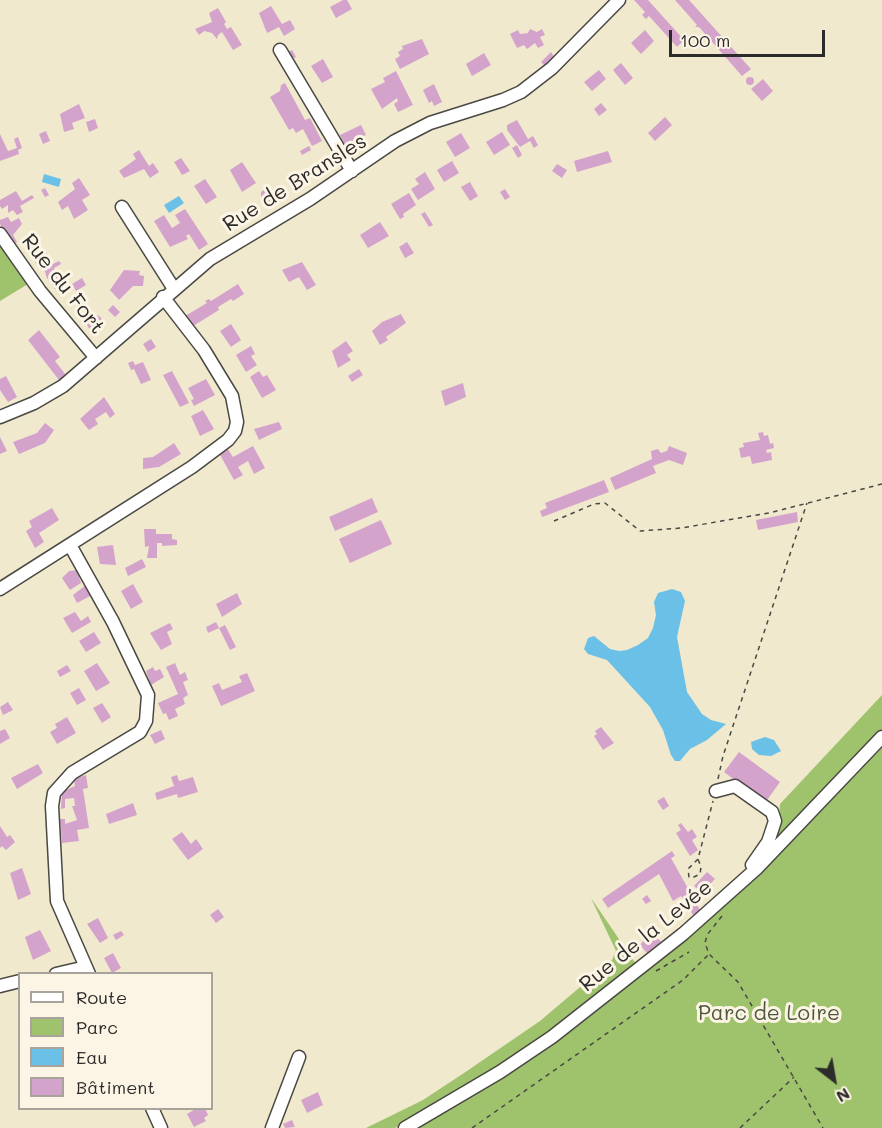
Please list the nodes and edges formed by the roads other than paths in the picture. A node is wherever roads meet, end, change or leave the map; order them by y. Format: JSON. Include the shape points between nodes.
{"nodes":[{"id":1,"x":619,"y":0,"type":"edge"},
{"id":2,"x":280,"y":50,"type":"dead end"},
{"id":3,"x":352,"y":171,"type":"junction"},
{"id":4,"x":122,"y":207,"type":"dead end"},
{"id":5,"x":0,"y":234,"type":"edge"},
{"id":6,"x":174,"y":289,"type":"junction"},
{"id":7,"x":164,"y":297,"type":"junction"},
{"id":8,"x":96,"y":358,"type":"junction"},
{"id":9,"x":0,"y":417,"type":"edge"},
{"id":10,"x":70,"y":545,"type":"junction"},
{"id":11,"x":0,"y":589,"type":"edge"},
{"id":12,"x":882,"y":737,"type":"edge"},
{"id":13,"x":716,"y":790,"type":"road end"},
{"id":14,"x":744,"y":880,"type":"junction"},
{"id":15,"x":87,"y":970,"type":"edge"},
{"id":16,"x":72,"y":972,"type":"edge"},
{"id":17,"x":18,"y":982,"type":"edge"},
{"id":18,"x":0,"y":986,"type":"edge"},
{"id":19,"x":299,"y":1057,"type":"dead end"},
{"id":20,"x":153,"y":1110,"type":"edge"},
{"id":21,"x":161,"y":1128,"type":"edge"},
{"id":22,"x":272,"y":1128,"type":"edge"},
{"id":23,"x":405,"y":1128,"type":"edge"}],
"edges":[{"from":1,"to":3,"type":"street","name":"Rue de Bransles","via":[[552,68],[521,92],[430,123],[395,141]]},
{"from":2,"to":3,"type":"street"},
{"from":3,"to":6,"type":"street","name":"Rue de Bransles","via":[[210,259]]},
{"from":4,"to":6,"type":"street"},
{"from":5,"to":8,"type":"street","name":"Rue du Fort","via":[[40,291]]},
{"from":6,"to":7,"type":"street","name":"Rue de Bransles"},
{"from":7,"to":8,"type":"street","name":"Rue de Bransles"},
{"from":7,"to":10,"type":"street","via":[[232,396],[235,431],[192,467]]},
{"from":8,"to":9,"type":"street","name":"Rue de Bransles","via":[[63,386]]},
{"from":10,"to":11,"type":"street"},
{"from":10,"to":15,"type":"street","via":[[148,695],[146,721],[140,732],[72,772],[54,793],[57,901]]},
{"from":12,"to":14,"type":"street","name":"Rue de la Levée"},
{"from":13,"to":14,"type":"street","via":[[735,786],[772,812],[775,821],[768,842]]},
{"from":14,"to":23,"type":"street","name":"Rue de la Levée","via":[[683,934],[552,1036]]},
{"from":15,"to":16,"type":"street"},
{"from":17,"to":18,"type":"street"},
{"from":19,"to":22,"type":"street"},
{"from":20,"to":21,"type":"street"}]}
